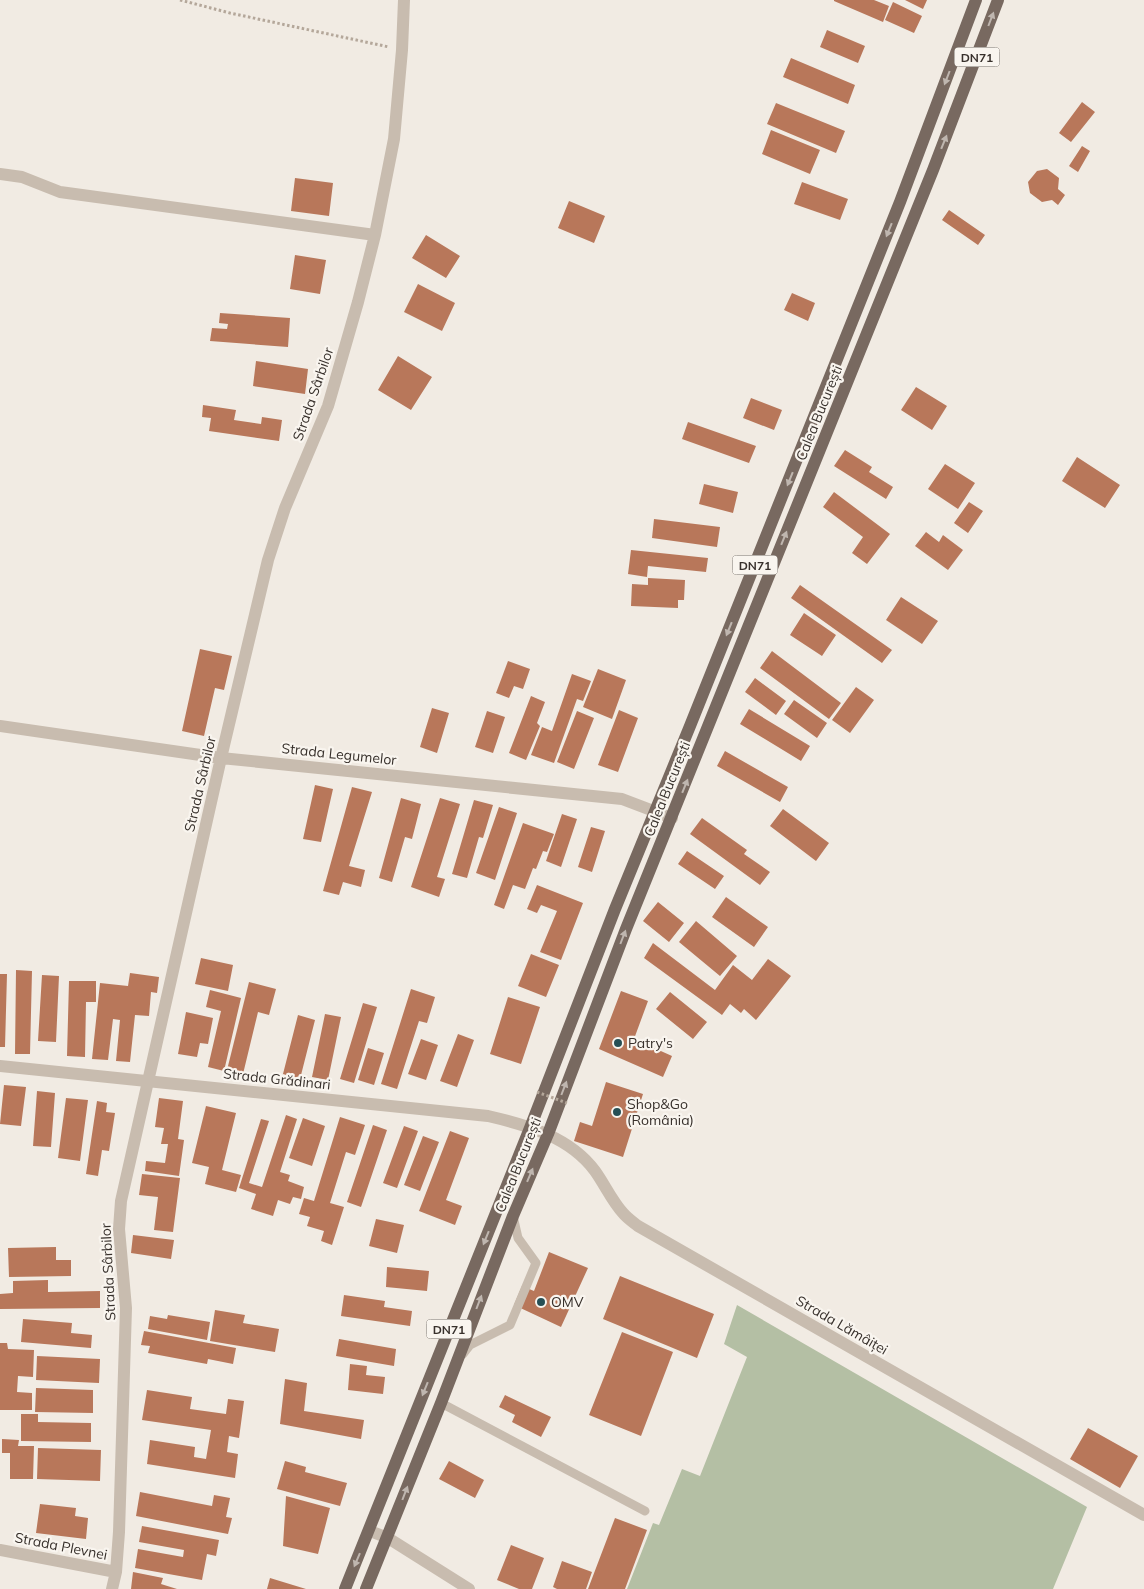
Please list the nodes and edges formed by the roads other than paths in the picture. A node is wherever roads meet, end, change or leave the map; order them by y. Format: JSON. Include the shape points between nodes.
{"nodes":[{"id":1,"x":404,"y":0,"type":"edge"},
{"id":2,"x":976,"y":0,"type":"edge"},
{"id":3,"x":998,"y":0,"type":"edge"},
{"id":4,"x":0,"y":174,"type":"edge"},
{"id":5,"x":375,"y":235,"type":"junction"},
{"id":6,"x":0,"y":726,"type":"edge"},
{"id":7,"x":221,"y":758,"type":"junction"},
{"id":8,"x":656,"y":811,"type":"junction"},
{"id":9,"x":672,"y":818,"type":"junction"},
{"id":10,"x":0,"y":1066,"type":"edge"},
{"id":11,"x":148,"y":1080,"type":"junction"},
{"id":12,"x":530,"y":1128,"type":"junction"},
{"id":13,"x":548,"y":1134,"type":"junction"},
{"id":14,"x":513,"y":1216,"type":"junction"},
{"id":15,"x":456,"y":1364,"type":"junction"},
{"id":16,"x":441,"y":1403,"type":"junction"},
{"id":17,"x":645,"y":1511,"type":"dead end"},
{"id":18,"x":1144,"y":1516,"type":"edge"},
{"id":19,"x":370,"y":1531,"type":"junction"},
{"id":20,"x":388,"y":1538,"type":"junction"},
{"id":21,"x":0,"y":1550,"type":"edge"},
{"id":22,"x":116,"y":1572,"type":"junction"},
{"id":23,"x":112,"y":1589,"type":"edge"},
{"id":24,"x":345,"y":1589,"type":"edge"},
{"id":25,"x":366,"y":1589,"type":"edge"},
{"id":26,"x":469,"y":1589,"type":"edge"}],
"edges":[{"from":1,"to":5,"type":"street","name":"Strada Sârbilor","via":[[394,139]]},
{"from":2,"to":8,"type":"main road","name":"Calea București","number":"DN71","one_way":true,"via":[[896,211]]},
{"from":9,"to":3,"type":"main road","name":"Calea București","number":"DN71","one_way":true,"via":[[946,138]]},
{"from":4,"to":5,"type":"street","via":[[60,192]]},
{"from":5,"to":7,"type":"street","name":"Strada Sârbilor","via":[[328,406],[268,560]]},
{"from":6,"to":7,"type":"street","name":"Strada Legumelor"},
{"from":7,"to":8,"type":"street","name":"Strada Legumelor","via":[[622,799]]},
{"from":7,"to":11,"type":"street","name":"Strada Sârbilor"},
{"from":8,"to":9,"type":"street","name":"Strada Legumelor"},
{"from":8,"to":12,"type":"main road","name":"Calea București","number":"DN71"},
{"from":13,"to":9,"type":"main road","name":"Calea București","number":"DN71","one_way":true},
{"from":10,"to":11,"type":"street","name":"Strada Grădinari"},
{"from":11,"to":12,"type":"street","name":"Strada Grădinari","via":[[488,1116]]},
{"from":11,"to":22,"type":"street","name":"Strada Sârbilor","via":[[121,1201],[119,1229],[126,1308]]},
{"from":12,"to":13,"type":"street","name":"Strada Grădinari"},
{"from":12,"to":19,"type":"main road","name":"Calea București","number":"DN71","one_way":true},
{"from":14,"to":13,"type":"main road","name":"Calea București","number":"DN71","one_way":true},
{"from":13,"to":18,"type":"street","name":"Strada Lămâiței","via":[[590,1165],[622,1213],[638,1226]]},
{"from":15,"to":14,"type":"main road","name":"Calea București","number":"DN71","one_way":true},
{"from":14,"to":15,"type":"lane","via":[[518,1238],[536,1263],[510,1325],[470,1344]]},
{"from":15,"to":16,"type":"main road","name":"Calea București","number":"DN71"},
{"from":16,"to":17,"type":"lane"},
{"from":20,"to":16,"type":"main road","name":"Calea București","number":"DN71","one_way":true},
{"from":19,"to":20,"type":"street"},
{"from":19,"to":24,"type":"main road","name":"Calea București","number":"DN71","one_way":true},
{"from":20,"to":25,"type":"main road","name":"Calea București","number":"DN71"},
{"from":20,"to":26,"type":"street"},
{"from":21,"to":22,"type":"street","name":"Strada Plevnei"},
{"from":22,"to":23,"type":"street","name":"Strada Sârbilor"}]}
